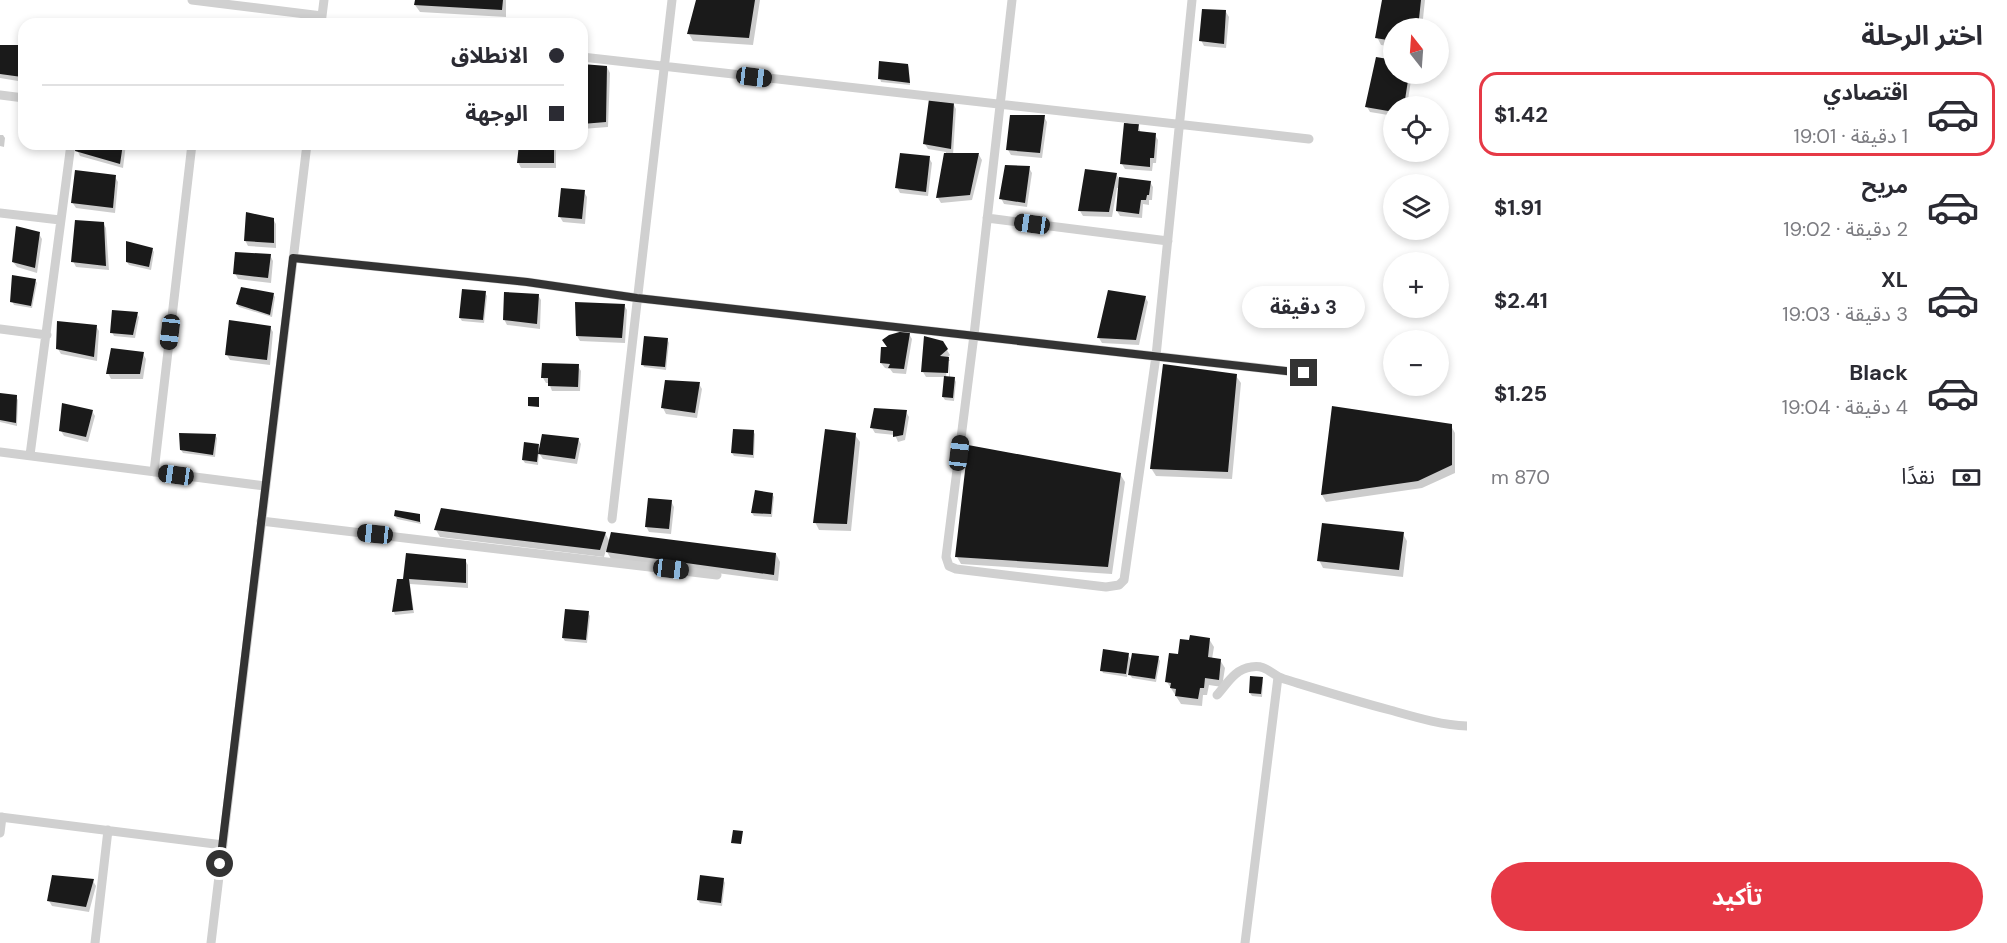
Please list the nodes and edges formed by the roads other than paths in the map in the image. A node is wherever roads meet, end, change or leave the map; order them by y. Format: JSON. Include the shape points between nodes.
{"nodes":[{"id":1,"x":192,"y":0,"type":"edge"},
{"id":2,"x":324,"y":0,"type":"edge"},
{"id":3,"x":672,"y":0,"type":"edge"},
{"id":4,"x":1012,"y":0,"type":"edge"},
{"id":5,"x":1192,"y":0,"type":"edge"},
{"id":6,"x":216,"y":2,"type":"edge"},
{"id":7,"x":310,"y":18,"type":"edge"},
{"id":8,"x":322,"y":18,"type":"edge"},
{"id":9,"x":588,"y":58,"type":"edge"},
{"id":10,"x":665,"y":67,"type":"junction"},
{"id":11,"x":0,"y":95,"type":"edge"},
{"id":12,"x":18,"y":97,"type":"edge"},
{"id":13,"x":1001,"y":105,"type":"junction"},
{"id":14,"x":1179,"y":124,"type":"junction"},
{"id":15,"x":1309,"y":139,"type":"dead end"},
{"id":16,"x":70,"y":150,"type":"edge"},
{"id":17,"x":191,"y":150,"type":"edge"},
{"id":18,"x":306,"y":150,"type":"edge"},
{"id":19,"x":0,"y":213,"type":"edge"},
{"id":20,"x":987,"y":218,"type":"junction"},
{"id":21,"x":60,"y":220,"type":"junction"},
{"id":22,"x":1168,"y":241,"type":"junction"},
{"id":23,"x":293,"y":258,"type":"junction"},
{"id":24,"x":637,"y":298,"type":"junction"},
{"id":25,"x":0,"y":329,"type":"edge"},
{"id":26,"x":47,"y":335,"type":"junction"},
{"id":27,"x":974,"y":335,"type":"junction"},
{"id":28,"x":1156,"y":356,"type":"junction"},
{"id":29,"x":1304,"y":373,"type":"dead end"},
{"id":30,"x":0,"y":452,"type":"edge"},
{"id":31,"x":30,"y":455,"type":"junction"},
{"id":32,"x":154,"y":472,"type":"junction"},
{"id":33,"x":265,"y":486,"type":"junction"},
{"id":34,"x":612,"y":519,"type":"dead end"},
{"id":35,"x":261,"y":521,"type":"junction"},
{"id":36,"x":717,"y":575,"type":"dead end"},
{"id":37,"x":1278,"y":677,"type":"junction"},
{"id":38,"x":1217,"y":695,"type":"dead end"},
{"id":39,"x":1467,"y":726,"type":"edge"},
{"id":40,"x":1,"y":817,"type":"edge"},
{"id":41,"x":108,"y":830,"type":"junction"},
{"id":42,"x":0,"y":833,"type":"edge"},
{"id":43,"x":222,"y":845,"type":"junction"},
{"id":44,"x":95,"y":943,"type":"edge"},
{"id":45,"x":211,"y":943,"type":"edge"},
{"id":46,"x":1245,"y":943,"type":"edge"}],
"edges":[{"from":1,"to":6,"type":"street"},
{"from":2,"to":8,"type":"street"},
{"from":3,"to":10,"type":"street"},
{"from":4,"to":13,"type":"street"},
{"from":5,"to":14,"type":"street"},
{"from":6,"to":7,"type":"street"},
{"from":9,"to":10,"type":"street"},
{"from":10,"to":13,"type":"street"},
{"from":10,"to":24,"type":"street"},
{"from":11,"to":12,"type":"street"},
{"from":13,"to":14,"type":"street"},
{"from":13,"to":20,"type":"street"},
{"from":14,"to":15,"type":"street"},
{"from":14,"to":22,"type":"street"},
{"from":16,"to":21,"type":"street"},
{"from":17,"to":32,"type":"street"},
{"from":18,"to":23,"type":"street"},
{"from":19,"to":21,"type":"street"},
{"from":20,"to":22,"type":"street"},
{"from":20,"to":27,"type":"street"},
{"from":21,"to":26,"type":"street"},
{"from":22,"to":28,"type":"street"},
{"from":23,"to":24,"type":"street","via":[[527,282]]},
{"from":23,"to":33,"type":"street"},
{"from":24,"to":27,"type":"street"},
{"from":24,"to":34,"type":"street"},
{"from":25,"to":26,"type":"street"},
{"from":26,"to":31,"type":"street"},
{"from":27,"to":28,"type":"street"},
{"from":27,"to":28,"type":"street","via":[[946,557],[949,566],[1106,587],[1124,580]]},
{"from":28,"to":29,"type":"street"},
{"from":30,"to":31,"type":"street"},
{"from":31,"to":32,"type":"street"},
{"from":32,"to":33,"type":"street"},
{"from":33,"to":35,"type":"street"},
{"from":35,"to":36,"type":"street"},
{"from":35,"to":43,"type":"street"},
{"from":37,"to":38,"type":"street","via":[[1266,667],[1250,667],[1234,675]]},
{"from":37,"to":39,"type":"street","via":[[1424,719]]},
{"from":37,"to":46,"type":"street"},
{"from":40,"to":41,"type":"street"},
{"from":40,"to":42,"type":"street"},
{"from":41,"to":43,"type":"street"},
{"from":41,"to":44,"type":"street"},
{"from":43,"to":45,"type":"street"}]}
